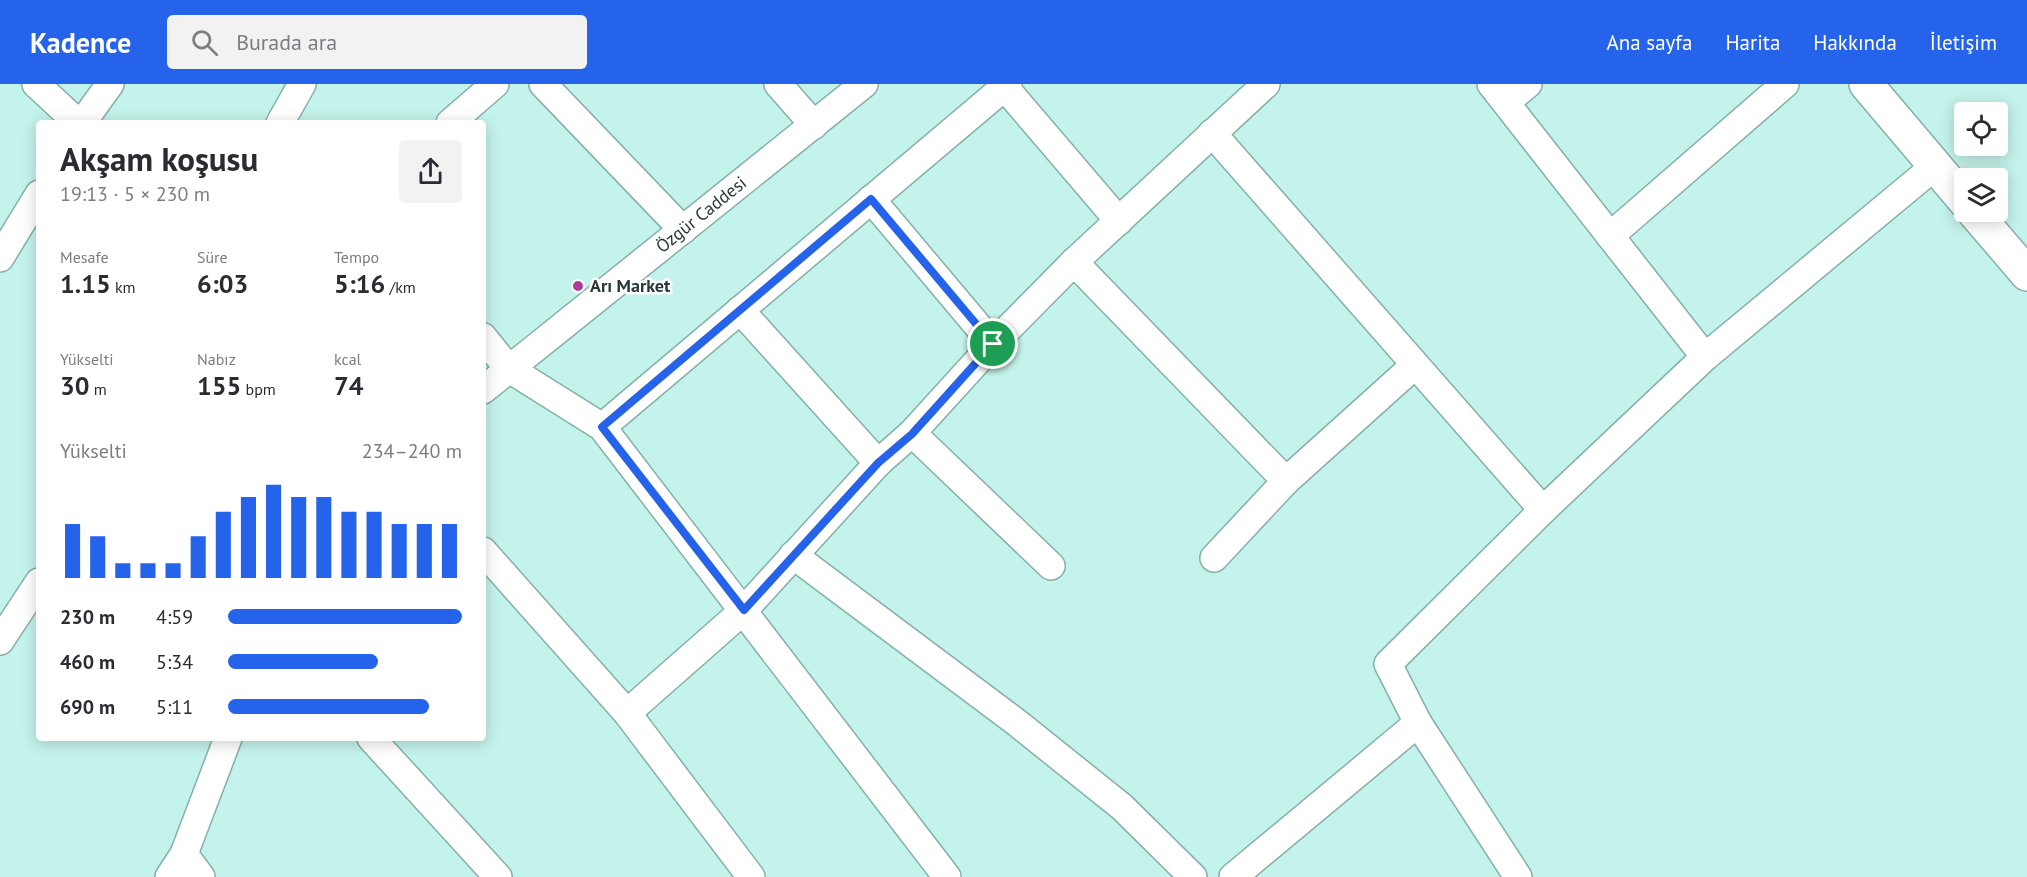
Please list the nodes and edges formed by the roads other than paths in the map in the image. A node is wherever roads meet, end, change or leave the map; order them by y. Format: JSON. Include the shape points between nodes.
{"nodes":[{"id":1,"x":36,"y":84,"type":"edge"},
{"id":2,"x":110,"y":84,"type":"edge"},
{"id":3,"x":302,"y":84,"type":"edge"},
{"id":4,"x":495,"y":84,"type":"edge"},
{"id":5,"x":543,"y":84,"type":"edge"},
{"id":6,"x":778,"y":84,"type":"edge"},
{"id":7,"x":864,"y":84,"type":"edge"},
{"id":8,"x":1266,"y":84,"type":"edge"},
{"id":9,"x":1527,"y":84,"type":"edge"},
{"id":10,"x":1785,"y":84,"type":"edge"},
{"id":11,"x":1866,"y":84,"type":"edge"},
{"id":12,"x":1005,"y":85,"type":"edge"},
{"id":13,"x":1499,"y":93,"type":"edge"},
{"id":14,"x":77,"y":120,"type":"edge"},
{"id":15,"x":82,"y":120,"type":"edge"},
{"id":16,"x":282,"y":120,"type":"edge"},
{"id":17,"x":453,"y":120,"type":"edge"},
{"id":18,"x":814,"y":125,"type":"junction"},
{"id":19,"x":1212,"y":132,"type":"junction"},
{"id":20,"x":1935,"y":166,"type":"junction"},
{"id":21,"x":1954,"y":188,"type":"edge"},
{"id":22,"x":36,"y":199,"type":"edge"},
{"id":23,"x":871,"y":199,"type":"junction"},
{"id":24,"x":1119,"y":221,"type":"junction"},
{"id":25,"x":1983,"y":222,"type":"edge"},
{"id":26,"x":683,"y":230,"type":"junction"},
{"id":27,"x":1610,"y":236,"type":"junction"},
{"id":28,"x":0,"y":258,"type":"edge"},
{"id":29,"x":1074,"y":262,"type":"junction"},
{"id":30,"x":2027,"y":274,"type":"edge"},
{"id":31,"x":740,"y":310,"type":"junction"},
{"id":32,"x":486,"y":341,"type":"edge"},
{"id":33,"x":993,"y":344,"type":"junction"},
{"id":34,"x":1705,"y":357,"type":"junction"},
{"id":35,"x":1415,"y":365,"type":"junction"},
{"id":36,"x":508,"y":368,"type":"junction"},
{"id":37,"x":486,"y":387,"type":"edge"},
{"id":38,"x":602,"y":427,"type":"junction"},
{"id":39,"x":912,"y":434,"type":"junction"},
{"id":40,"x":878,"y":463,"type":"junction"},
{"id":41,"x":1286,"y":481,"type":"junction"},
{"id":42,"x":1543,"y":510,"type":"junction"},
{"id":43,"x":486,"y":555,"type":"edge"},
{"id":44,"x":793,"y":555,"type":"junction"},
{"id":45,"x":1214,"y":558,"type":"dead end"},
{"id":46,"x":1051,"y":566,"type":"dead end"},
{"id":47,"x":36,"y":587,"type":"edge"},
{"id":48,"x":744,"y":610,"type":"junction"},
{"id":49,"x":0,"y":641,"type":"edge"},
{"id":50,"x":627,"y":713,"type":"junction"},
{"id":51,"x":1418,"y":723,"type":"junction"},
{"id":52,"x":227,"y":741,"type":"edge"},
{"id":53,"x":374,"y":741,"type":"edge"},
{"id":54,"x":184,"y":854,"type":"junction"},
{"id":55,"x":169,"y":877,"type":"edge"},
{"id":56,"x":201,"y":877,"type":"edge"},
{"id":57,"x":498,"y":877,"type":"edge"},
{"id":58,"x":751,"y":877,"type":"edge"},
{"id":59,"x":947,"y":877,"type":"edge"},
{"id":60,"x":1193,"y":877,"type":"edge"},
{"id":61,"x":1233,"y":877,"type":"edge"},
{"id":62,"x":1518,"y":877,"type":"edge"}],
"edges":[{"from":1,"to":14,"type":"street"},
{"from":2,"to":15,"type":"street"},
{"from":3,"to":16,"type":"street"},
{"from":4,"to":17,"type":"street"},
{"from":5,"to":26,"type":"street"},
{"from":6,"to":18,"type":"street"},
{"from":7,"to":18,"type":"street","name":"Özgür Caddesi"},
{"from":8,"to":19,"type":"street"},
{"from":9,"to":13,"type":"street"},
{"from":10,"to":27,"type":"street"},
{"from":11,"to":20,"type":"main road"},
{"from":12,"to":23,"type":"street"},
{"from":12,"to":24,"type":"street"},
{"from":13,"to":27,"type":"street"},
{"from":18,"to":26,"type":"street","name":"Özgür Caddesi"},
{"from":19,"to":24,"type":"street"},
{"from":19,"to":35,"type":"street"},
{"from":20,"to":21,"type":"main road"},
{"from":20,"to":34,"type":"street"},
{"from":22,"to":28,"type":"street"},
{"from":23,"to":31,"type":"street"},
{"from":23,"to":33,"type":"street"},
{"from":24,"to":29,"type":"street"},
{"from":25,"to":30,"type":"main road"},
{"from":26,"to":36,"type":"street","name":"Özgür Caddesi"},
{"from":27,"to":34,"type":"street"},
{"from":29,"to":33,"type":"street"},
{"from":29,"to":41,"type":"street"},
{"from":31,"to":38,"type":"street"},
{"from":31,"to":40,"type":"street"},
{"from":32,"to":36,"type":"street"},
{"from":33,"to":39,"type":"street"},
{"from":34,"to":42,"type":"street"},
{"from":35,"to":41,"type":"street"},
{"from":35,"to":42,"type":"street"},
{"from":36,"to":37,"type":"street","name":"Özgür Caddesi"},
{"from":36,"to":38,"type":"street"},
{"from":38,"to":48,"type":"street"},
{"from":39,"to":40,"type":"street"},
{"from":39,"to":46,"type":"street"},
{"from":40,"to":44,"type":"street"},
{"from":41,"to":45,"type":"street"},
{"from":42,"to":51,"type":"street","via":[[1388,664]]},
{"from":43,"to":50,"type":"street"},
{"from":44,"to":48,"type":"street"},
{"from":44,"to":60,"type":"street","via":[[1016,722],[1122,807]]},
{"from":47,"to":49,"type":"street"},
{"from":48,"to":50,"type":"street"},
{"from":48,"to":59,"type":"street"},
{"from":50,"to":58,"type":"street"},
{"from":51,"to":61,"type":"street"},
{"from":51,"to":62,"type":"street"},
{"from":52,"to":54,"type":"street"},
{"from":53,"to":57,"type":"street"},
{"from":54,"to":55,"type":"street"},
{"from":54,"to":56,"type":"street"}]}
